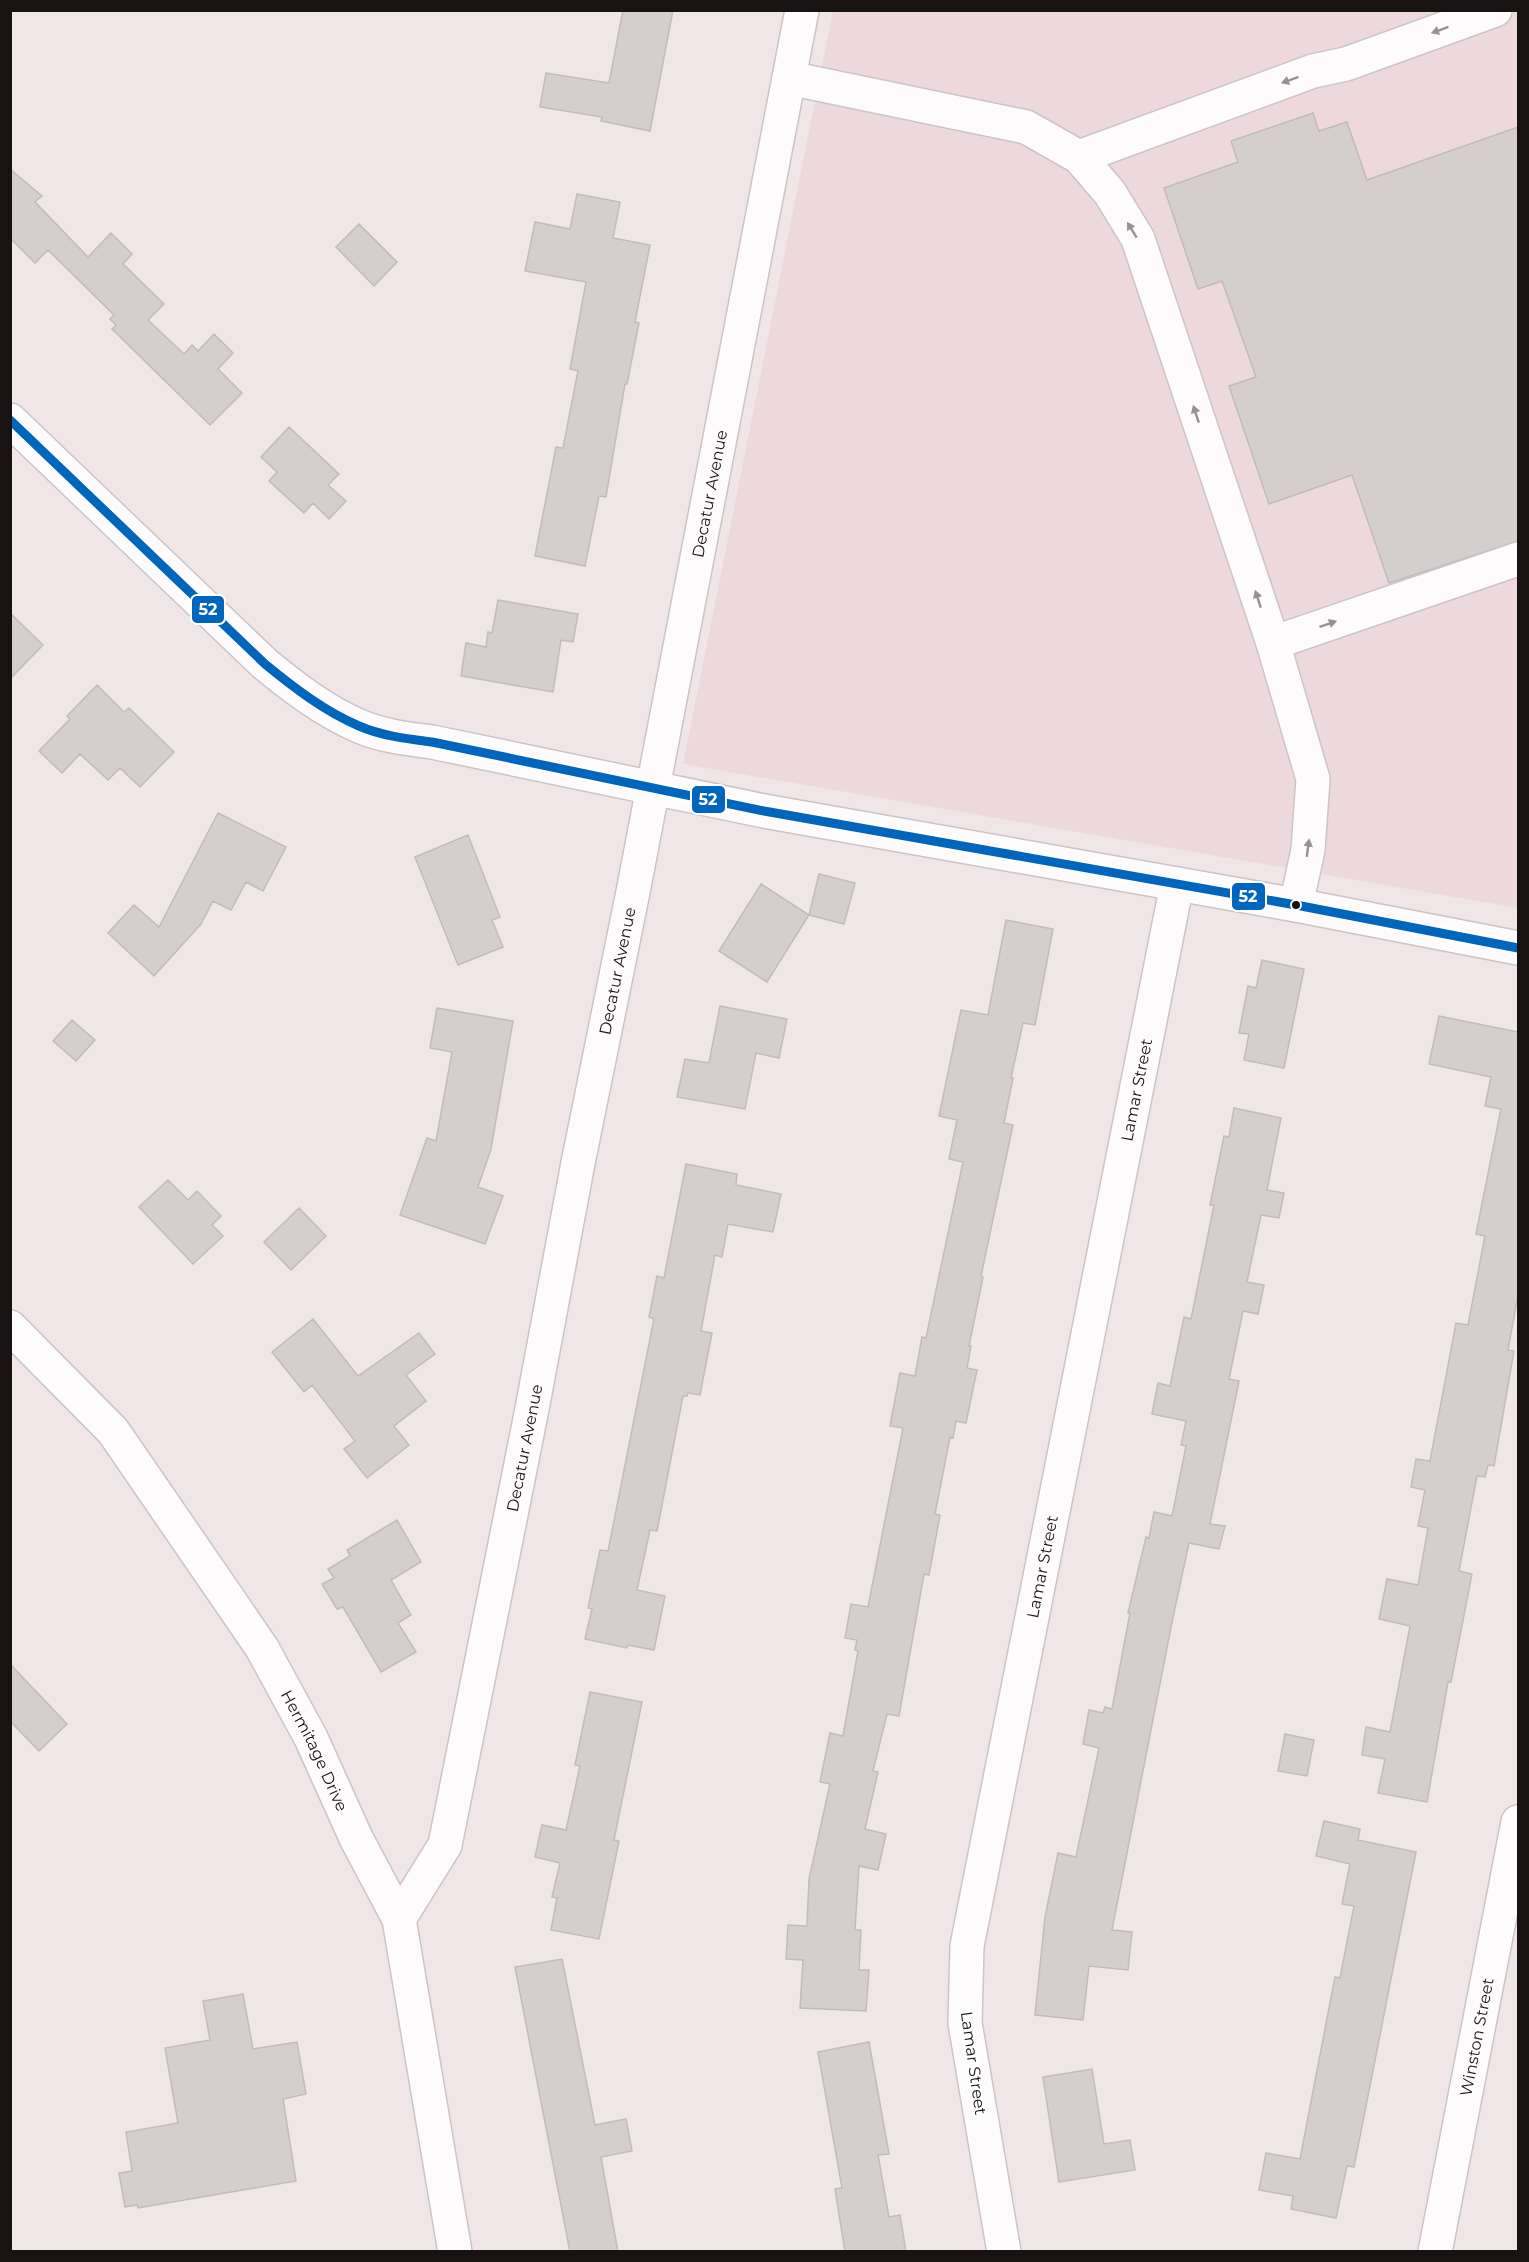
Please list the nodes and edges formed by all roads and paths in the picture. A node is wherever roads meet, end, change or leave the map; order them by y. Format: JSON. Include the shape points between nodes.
{"nodes":[{"id":1,"x":802,"y":10,"type":"edge"},
{"id":2,"x":1495,"y":10,"type":"edge"},
{"id":3,"x":789,"y":78,"type":"junction"},
{"id":4,"x":1080,"y":157,"type":"junction"},
{"id":5,"x":10,"y":420,"type":"edge"},
{"id":6,"x":1518,"y":559,"type":"edge"},
{"id":7,"x":1273,"y":643,"type":"junction"},
{"id":8,"x":652,"y":787,"type":"junction"},
{"id":9,"x":1177,"y":884,"type":"junction"},
{"id":10,"x":1296,"y":905,"type":"junction"},
{"id":11,"x":1518,"y":948,"type":"edge"},
{"id":12,"x":10,"y":1328,"type":"edge"},
{"id":13,"x":1518,"y":1822,"type":"edge"},
{"id":14,"x":399,"y":1919,"type":"junction"},
{"id":15,"x":455,"y":2252,"type":"edge"},
{"id":16,"x":1004,"y":2252,"type":"edge"},
{"id":17,"x":1435,"y":2252,"type":"edge"}],
"edges":[{"from":1,"to":3,"type":"street","name":"Decatur Avenue"},
{"from":2,"to":4,"type":"street","one_way":true,"via":[[1346,64],[1313,71]]},
{"from":3,"to":4,"type":"street","via":[[1026,127]]},
{"from":3,"to":8,"type":"street","name":"Decatur Avenue"},
{"from":7,"to":4,"type":"street","one_way":true,"via":[[1138,239],[1110,193]]},
{"from":5,"to":8,"type":"street","via":[[265,664],[324,708],[359,726],[396,737]]},
{"from":7,"to":6,"type":"street","one_way":true},
{"from":10,"to":7,"type":"street","one_way":true,"via":[[1308,850],[1314,779]]},
{"from":8,"to":9,"type":"street","via":[[764,811]]},
{"from":8,"to":14,"type":"street","name":"Decatur Avenue","via":[[445,1845]]},
{"from":9,"to":10,"type":"street"},
{"from":9,"to":16,"type":"street","name":"Lamar Street","via":[[967,1946],[966,2023]]},
{"from":10,"to":11,"type":"street"},
{"from":12,"to":14,"type":"street","name":"Hermitage Drive","via":[[113,1431],[262,1648],[311,1738],[356,1838]]},
{"from":13,"to":17,"type":"street","name":"Winston Street"},
{"from":14,"to":15,"type":"street","name":"Hermitage Drive"}]}
